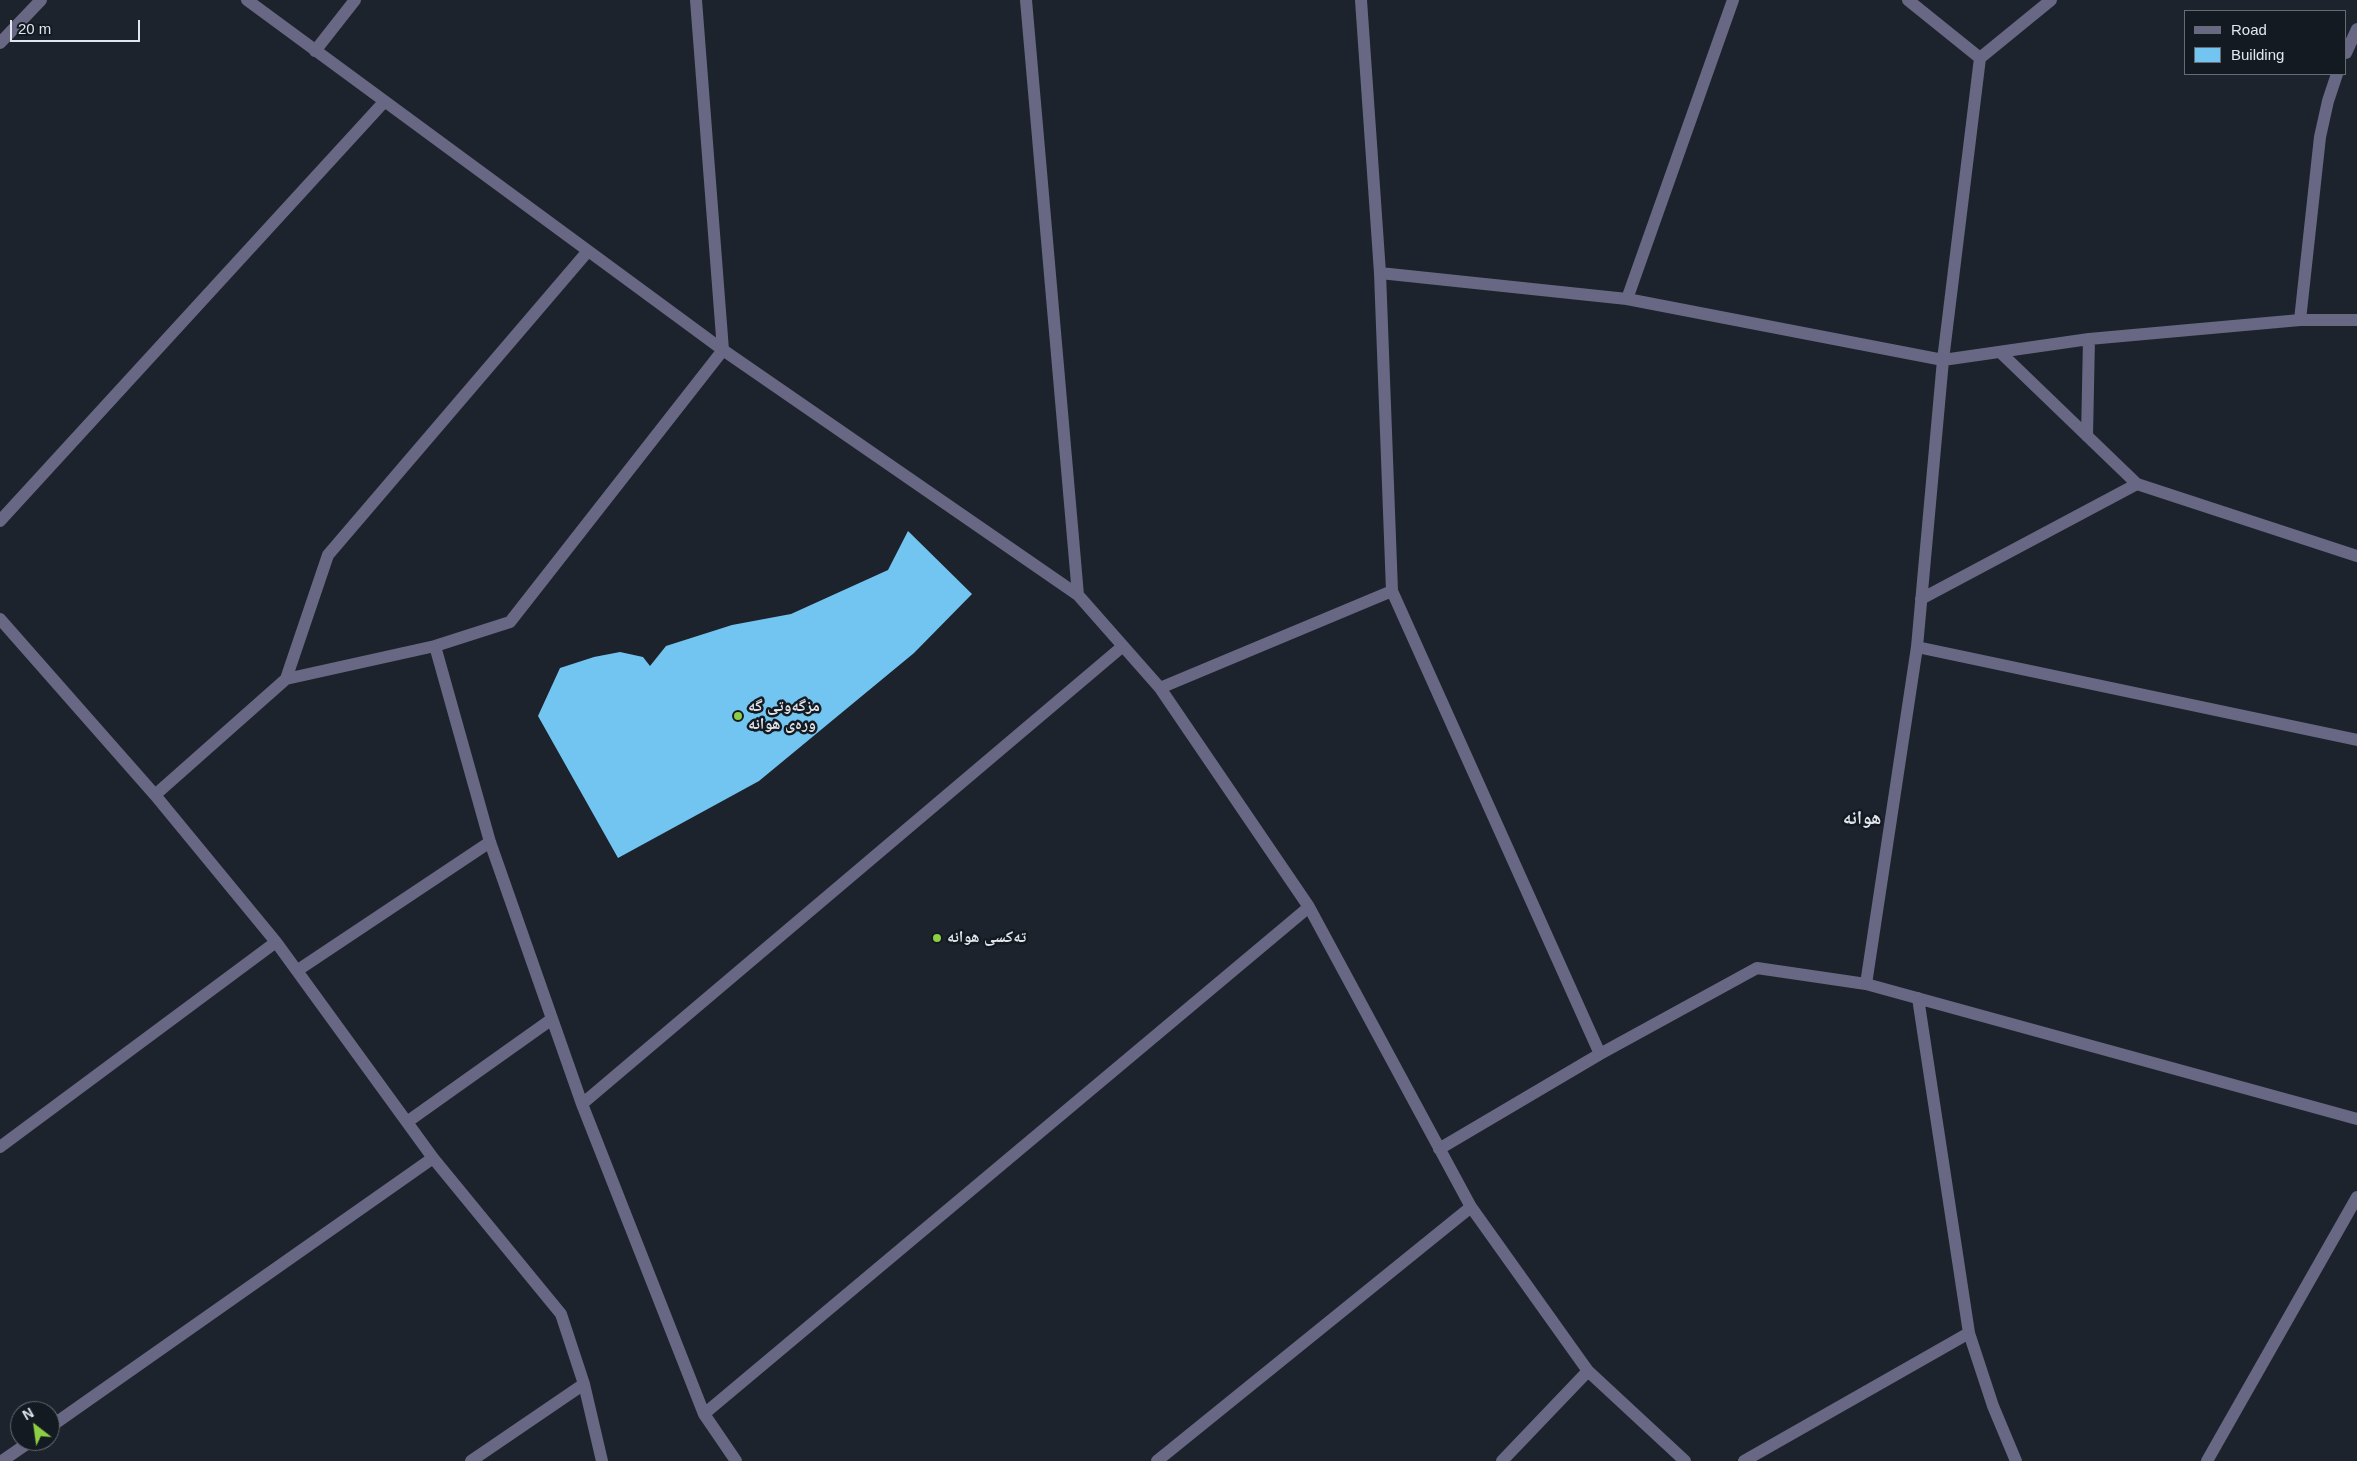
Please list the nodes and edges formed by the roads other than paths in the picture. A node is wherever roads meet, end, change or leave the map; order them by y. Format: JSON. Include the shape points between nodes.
{"nodes":[{"id":1,"x":41,"y":0,"type":"edge"},
{"id":2,"x":247,"y":0,"type":"edge"},
{"id":3,"x":355,"y":0,"type":"edge"},
{"id":4,"x":696,"y":0,"type":"edge"},
{"id":5,"x":1026,"y":0,"type":"edge"},
{"id":6,"x":1361,"y":0,"type":"edge"},
{"id":7,"x":1733,"y":0,"type":"edge"},
{"id":8,"x":1908,"y":0,"type":"edge"},
{"id":9,"x":2051,"y":0,"type":"edge"},
{"id":10,"x":2357,"y":29,"type":"edge"},
{"id":11,"x":0,"y":44,"type":"edge"},
{"id":12,"x":2347,"y":50,"type":"edge"},
{"id":13,"x":315,"y":51,"type":"junction"},
{"id":14,"x":1980,"y":58,"type":"junction"},
{"id":15,"x":2337,"y":75,"type":"edge"},
{"id":16,"x":384,"y":102,"type":"junction"},
{"id":17,"x":588,"y":251,"type":"junction"},
{"id":18,"x":1380,"y":273,"type":"junction"},
{"id":19,"x":1627,"y":299,"type":"junction"},
{"id":20,"x":2300,"y":320,"type":"junction"},
{"id":21,"x":2357,"y":320,"type":"edge"},
{"id":22,"x":2090,"y":339,"type":"junction"},
{"id":23,"x":723,"y":350,"type":"junction"},
{"id":24,"x":2000,"y":352,"type":"junction"},
{"id":25,"x":1943,"y":360,"type":"junction"},
{"id":26,"x":2087,"y":436,"type":"junction"},
{"id":27,"x":2137,"y":484,"type":"junction"},
{"id":28,"x":0,"y":521,"type":"edge"},
{"id":29,"x":2357,"y":556,"type":"edge"},
{"id":30,"x":1392,"y":591,"type":"junction"},
{"id":31,"x":1078,"y":595,"type":"junction"},
{"id":32,"x":1921,"y":599,"type":"junction"},
{"id":33,"x":0,"y":619,"type":"edge"},
{"id":34,"x":435,"y":646,"type":"junction"},
{"id":35,"x":1123,"y":646,"type":"junction"},
{"id":36,"x":1917,"y":647,"type":"junction"},
{"id":37,"x":286,"y":678,"type":"junction"},
{"id":38,"x":1160,"y":688,"type":"junction"},
{"id":39,"x":2357,"y":740,"type":"edge"},
{"id":40,"x":155,"y":795,"type":"junction"},
{"id":41,"x":490,"y":842,"type":"junction"},
{"id":42,"x":1309,"y":907,"type":"junction"},
{"id":43,"x":276,"y":942,"type":"junction"},
{"id":44,"x":298,"y":970,"type":"junction"},
{"id":45,"x":1866,"y":984,"type":"junction"},
{"id":46,"x":1918,"y":998,"type":"junction"},
{"id":47,"x":552,"y":1020,"type":"junction"},
{"id":48,"x":1600,"y":1054,"type":"junction"},
{"id":49,"x":582,"y":1104,"type":"junction"},
{"id":50,"x":2357,"y":1119,"type":"edge"},
{"id":51,"x":407,"y":1122,"type":"junction"},
{"id":52,"x":0,"y":1146,"type":"edge"},
{"id":53,"x":1439,"y":1149,"type":"junction"},
{"id":54,"x":432,"y":1158,"type":"junction"},
{"id":55,"x":2357,"y":1197,"type":"edge"},
{"id":56,"x":1471,"y":1207,"type":"junction"},
{"id":57,"x":1969,"y":1333,"type":"junction"},
{"id":58,"x":1588,"y":1370,"type":"junction"},
{"id":59,"x":584,"y":1384,"type":"junction"},
{"id":60,"x":704,"y":1414,"type":"junction"},
{"id":61,"x":60,"y":1420,"type":"edge"},
{"id":62,"x":16,"y":1451,"type":"edge"},
{"id":63,"x":2,"y":1461,"type":"edge"},
{"id":64,"x":470,"y":1461,"type":"edge"},
{"id":65,"x":602,"y":1461,"type":"edge"},
{"id":66,"x":736,"y":1461,"type":"edge"},
{"id":67,"x":1157,"y":1461,"type":"edge"},
{"id":68,"x":1502,"y":1461,"type":"edge"},
{"id":69,"x":1685,"y":1461,"type":"edge"},
{"id":70,"x":1744,"y":1461,"type":"edge"},
{"id":71,"x":2016,"y":1461,"type":"edge"},
{"id":72,"x":2207,"y":1461,"type":"edge"}],
"edges":[{"from":1,"to":11,"type":"street"},
{"from":2,"to":13,"type":"street"},
{"from":3,"to":13,"type":"street"},
{"from":4,"to":23,"type":"street"},
{"from":5,"to":31,"type":"street"},
{"from":6,"to":18,"type":"street"},
{"from":7,"to":19,"type":"street"},
{"from":8,"to":14,"type":"street"},
{"from":9,"to":14,"type":"street"},
{"from":10,"to":12,"type":"street"},
{"from":13,"to":16,"type":"street"},
{"from":14,"to":25,"type":"street"},
{"from":15,"to":20,"type":"street","via":[[2320,137]]},
{"from":16,"to":17,"type":"street"},
{"from":16,"to":28,"type":"street"},
{"from":17,"to":23,"type":"street"},
{"from":17,"to":37,"type":"street","via":[[328,555]]},
{"from":18,"to":19,"type":"street"},
{"from":18,"to":30,"type":"street"},
{"from":19,"to":25,"type":"street"},
{"from":20,"to":21,"type":"street"},
{"from":20,"to":22,"type":"street"},
{"from":22,"to":24,"type":"street"},
{"from":22,"to":26,"type":"street"},
{"from":23,"to":31,"type":"street"},
{"from":23,"to":34,"type":"street","via":[[510,622]]},
{"from":24,"to":25,"type":"street"},
{"from":24,"to":26,"type":"street"},
{"from":25,"to":32,"type":"street"},
{"from":26,"to":27,"type":"street"},
{"from":27,"to":29,"type":"street"},
{"from":27,"to":32,"type":"street"},
{"from":30,"to":38,"type":"street"},
{"from":30,"to":48,"type":"street"},
{"from":31,"to":35,"type":"street"},
{"from":32,"to":36,"type":"street"},
{"from":33,"to":40,"type":"street"},
{"from":34,"to":37,"type":"street"},
{"from":34,"to":41,"type":"street"},
{"from":35,"to":38,"type":"street"},
{"from":35,"to":49,"type":"street"},
{"from":36,"to":39,"type":"street"},
{"from":36,"to":45,"type":"street"},
{"from":37,"to":40,"type":"street"},
{"from":38,"to":42,"type":"street"},
{"from":40,"to":43,"type":"street"},
{"from":41,"to":44,"type":"street"},
{"from":41,"to":47,"type":"street"},
{"from":42,"to":53,"type":"street"},
{"from":42,"to":60,"type":"street"},
{"from":43,"to":44,"type":"street"},
{"from":43,"to":52,"type":"street"},
{"from":44,"to":51,"type":"street"},
{"from":45,"to":46,"type":"street"},
{"from":45,"to":48,"type":"street","via":[[1757,968]]},
{"from":46,"to":50,"type":"street"},
{"from":46,"to":57,"type":"street"},
{"from":47,"to":49,"type":"street"},
{"from":47,"to":51,"type":"street"},
{"from":48,"to":53,"type":"street"},
{"from":49,"to":60,"type":"street"},
{"from":51,"to":54,"type":"street"},
{"from":53,"to":56,"type":"street"},
{"from":54,"to":59,"type":"street","via":[[561,1314]]},
{"from":54,"to":61,"type":"street"},
{"from":55,"to":72,"type":"street"},
{"from":56,"to":58,"type":"street"},
{"from":56,"to":67,"type":"street"},
{"from":57,"to":70,"type":"street"},
{"from":57,"to":71,"type":"street","via":[[1993,1406]]},
{"from":58,"to":68,"type":"street"},
{"from":58,"to":69,"type":"street"},
{"from":59,"to":64,"type":"street"},
{"from":59,"to":65,"type":"street"},
{"from":60,"to":66,"type":"street"},
{"from":62,"to":63,"type":"street"}]}
